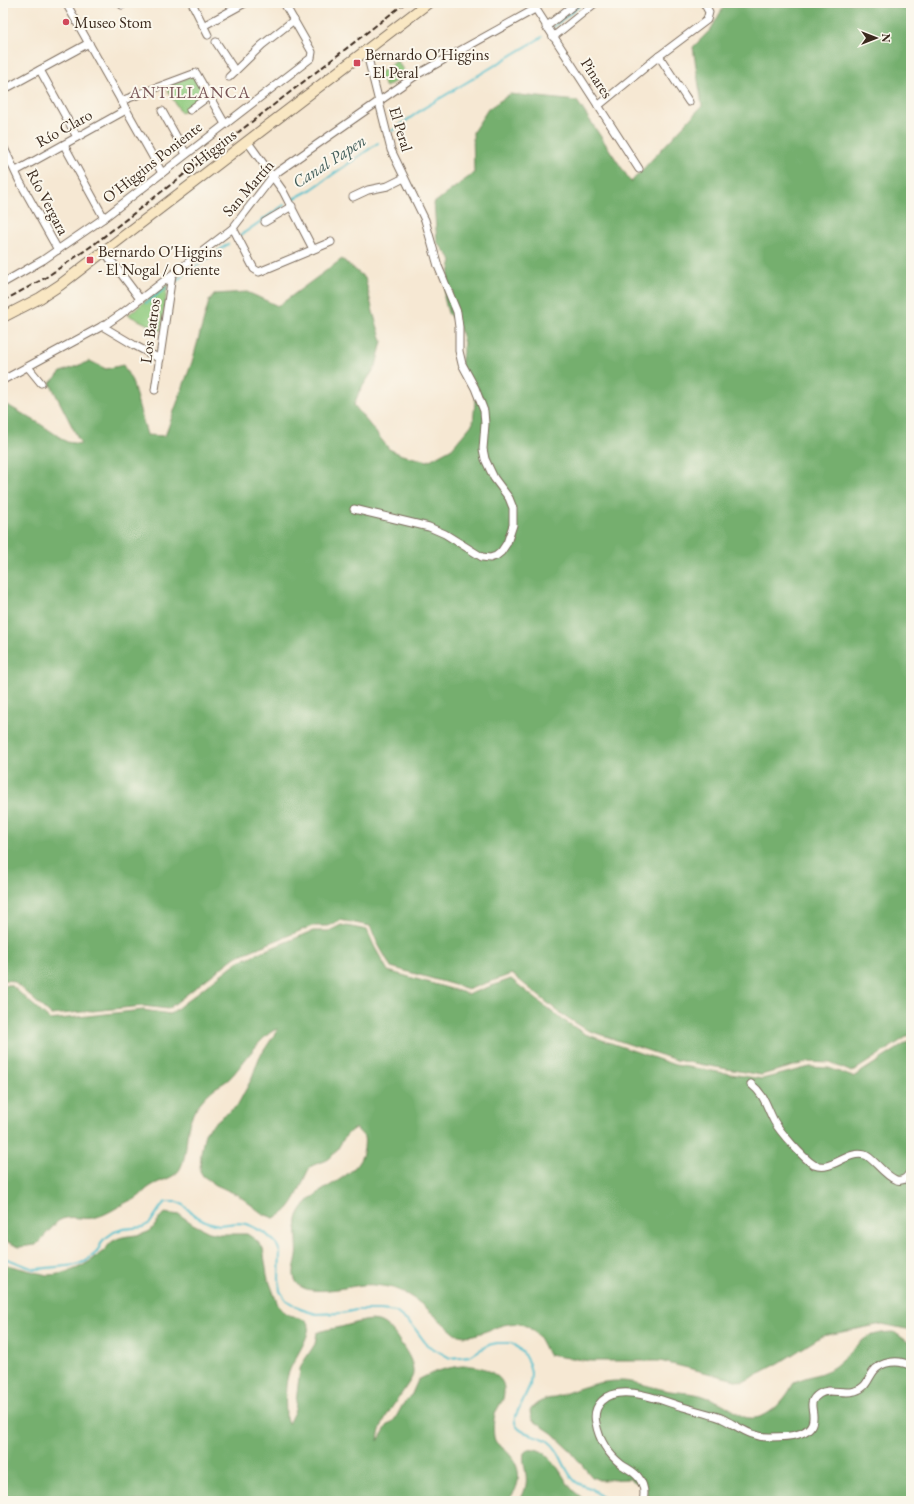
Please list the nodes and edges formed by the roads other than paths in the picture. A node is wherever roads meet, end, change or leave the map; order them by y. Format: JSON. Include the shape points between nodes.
{"nodes":[{"id":1,"x":66,"y":3,"type":"edge"},
{"id":2,"x":192,"y":3,"type":"edge"},
{"id":3,"x":245,"y":3,"type":"edge"},
{"id":4,"x":284,"y":3,"type":"edge"},
{"id":5,"x":428,"y":3,"type":"edge"},
{"id":6,"x":576,"y":3,"type":"edge"},
{"id":7,"x":595,"y":3,"type":"edge"},
{"id":8,"x":704,"y":3,"type":"edge"},
{"id":9,"x":533,"y":6,"type":"edge"},
{"id":10,"x":294,"y":20,"type":"junction"},
{"id":11,"x":203,"y":26,"type":"junction"},
{"id":12,"x":546,"y":27,"type":"junction"},
{"id":13,"x":208,"y":35,"type":"dead end"},
{"id":14,"x":553,"y":37,"type":"junction"},
{"id":15,"x":216,"y":42,"type":"dead end"},
{"id":16,"x":89,"y":43,"type":"junction"},
{"id":17,"x":366,"y":50,"type":"junction"},
{"id":18,"x":659,"y":56,"type":"junction"},
{"id":19,"x":40,"y":70,"type":"junction"},
{"id":20,"x":235,"y":71,"type":"junction"},
{"id":21,"x":229,"y":77,"type":"dead end"},
{"id":22,"x":3,"y":90,"type":"edge"},
{"id":23,"x":209,"y":96,"type":"junction"},
{"id":24,"x":379,"y":100,"type":"junction"},
{"id":25,"x":121,"y":101,"type":"junction"},
{"id":26,"x":689,"y":102,"type":"dead end"},
{"id":27,"x":598,"y":106,"type":"junction"},
{"id":28,"x":126,"y":110,"type":"junction"},
{"id":29,"x":190,"y":110,"type":"dead end"},
{"id":30,"x":162,"y":111,"type":"dead end"},
{"id":31,"x":224,"y":124,"type":"junction"},
{"id":32,"x":77,"y":137,"type":"junction"},
{"id":33,"x":247,"y":141,"type":"junction"},
{"id":34,"x":64,"y":145,"type":"junction"},
{"id":35,"x":3,"y":146,"type":"edge"},
{"id":36,"x":186,"y":154,"type":"junction"},
{"id":37,"x":639,"y":169,"type":"dead end"},
{"id":38,"x":16,"y":171,"type":"junction"},
{"id":39,"x":162,"y":173,"type":"junction"},
{"id":40,"x":274,"y":176,"type":"junction"},
{"id":41,"x":404,"y":178,"type":"junction"},
{"id":42,"x":353,"y":197,"type":"dead end"},
{"id":43,"x":292,"y":206,"type":"junction"},
{"id":44,"x":104,"y":218,"type":"junction"},
{"id":45,"x":265,"y":222,"type":"dead end"},
{"id":46,"x":233,"y":228,"type":"junction"},
{"id":47,"x":331,"y":242,"type":"dead end"},
{"id":48,"x":314,"y":249,"type":"junction"},
{"id":49,"x":58,"y":250,"type":"junction"},
{"id":50,"x":104,"y":252,"type":"junction"},
{"id":51,"x":172,"y":275,"type":"junction"},
{"id":52,"x":4,"y":281,"type":"edge"},
{"id":53,"x":140,"y":299,"type":"junction"},
{"id":54,"x":3,"y":317,"type":"edge"},
{"id":55,"x":102,"y":326,"type":"junction"},
{"id":56,"x":160,"y":359,"type":"junction"},
{"id":57,"x":28,"y":367,"type":"junction"},
{"id":58,"x":3,"y":380,"type":"edge"},
{"id":59,"x":41,"y":383,"type":"dead end"},
{"id":60,"x":156,"y":390,"type":"dead end"},
{"id":61,"x":354,"y":509,"type":"dead end"},
{"id":62,"x":751,"y":1084,"type":"dead end"},
{"id":63,"x":911,"y":1170,"type":"edge"},
{"id":64,"x":911,"y":1366,"type":"edge"},
{"id":65,"x":643,"y":1501,"type":"edge"}],
"edges":[{"from":1,"to":16,"type":"street"},
{"from":2,"to":11,"type":"street"},
{"from":3,"to":11,"type":"street"},
{"from":4,"to":10,"type":"street"},
{"from":5,"to":17,"type":"street","name":"O'Higgins"},
{"from":6,"to":12,"type":"street"},
{"from":7,"to":14,"type":"street"},
{"from":8,"to":18,"type":"street","via":[[709,15],[707,20]]},
{"from":9,"to":12,"type":"street","name":"Pinares"},
{"from":9,"to":24,"type":"street","name":"San Martín","via":[[430,66]]},
{"from":10,"to":20,"type":"street","via":[[262,45]]},
{"from":10,"to":31,"type":"street","name":"O'Higgins Poniente","via":[[312,55],[311,58]]},
{"from":11,"to":13,"type":"street"},
{"from":12,"to":14,"type":"street","name":"Pinares"},
{"from":14,"to":27,"type":"street","name":"Pinares"},
{"from":15,"to":20,"type":"street"},
{"from":16,"to":19,"type":"street"},
{"from":16,"to":25,"type":"street"},
{"from":17,"to":24,"type":"street","name":"El Peral"},
{"from":17,"to":33,"type":"street","name":"O'Higgins"},
{"from":18,"to":26,"type":"street"},
{"from":18,"to":27,"type":"street"},
{"from":19,"to":22,"type":"street"},
{"from":19,"to":32,"type":"street"},
{"from":20,"to":21,"type":"street"},
{"from":23,"to":25,"type":"street","via":[[196,73]]},
{"from":23,"to":29,"type":"street"},
{"from":23,"to":31,"type":"street"},
{"from":24,"to":40,"type":"street","name":"San Martín"},
{"from":24,"to":41,"type":"street","name":"El Peral","via":[[390,146]]},
{"from":25,"to":28,"type":"street"},
{"from":27,"to":37,"type":"street","name":"Pinares"},
{"from":28,"to":32,"type":"street","name":"Río Claro"},
{"from":28,"to":39,"type":"street"},
{"from":30,"to":36,"type":"street"},
{"from":31,"to":36,"type":"street","name":"O'Higgins Poniente"},
{"from":32,"to":34,"type":"street","name":"Río Claro"},
{"from":33,"to":40,"type":"street"},
{"from":33,"to":50,"type":"street","name":"O'Higgins"},
{"from":34,"to":38,"type":"street","name":"Río Claro"},
{"from":34,"to":44,"type":"street"},
{"from":35,"to":38,"type":"street","name":"Río Vergara"},
{"from":36,"to":39,"type":"street","name":"O'Higgins Poniente"},
{"from":38,"to":49,"type":"street","name":"Río Vergara"},
{"from":39,"to":44,"type":"street","name":"O'Higgins Poniente"},
{"from":40,"to":43,"type":"street"},
{"from":40,"to":46,"type":"street","name":"San Martín"},
{"from":41,"to":42,"type":"street"},
{"from":41,"to":61,"type":"street","name":"El Peral","via":[[428,229],[438,266],[457,312],[460,358],[479,395],[484,411],[484,454],[490,471],[506,492],[514,518],[512,531],[501,552],[487,559],[429,527]]},
{"from":43,"to":45,"type":"street"},
{"from":43,"to":48,"type":"street"},
{"from":44,"to":49,"type":"street","name":"O'Higgins Poniente"},
{"from":46,"to":48,"type":"street","via":[[257,271]]},
{"from":46,"to":51,"type":"street","name":"San Martín"},
{"from":47,"to":48,"type":"street"},
{"from":49,"to":52,"type":"street","name":"O'Higgins Poniente"},
{"from":50,"to":53,"type":"street"},
{"from":50,"to":54,"type":"street","name":"O'Higgins","via":[[50,292]]},
{"from":51,"to":53,"type":"street","name":"San Martín"},
{"from":51,"to":56,"type":"street","name":"Los Batros"},
{"from":53,"to":55,"type":"street","name":"San Martín"},
{"from":55,"to":56,"type":"street"},
{"from":55,"to":57,"type":"street","name":"San Martín"},
{"from":56,"to":60,"type":"street","name":"Los Batros"},
{"from":57,"to":58,"type":"street","name":"San Martín"},
{"from":57,"to":59,"type":"street"},
{"from":62,"to":63,"type":"street","via":[[764,1097],[780,1130],[814,1165],[829,1166],[844,1158],[862,1154],[872,1159],[894,1179],[904,1178]]},
{"from":64,"to":65,"type":"street","via":[[898,1362],[884,1364],[874,1370],[867,1384],[859,1389],[818,1394],[812,1403],[813,1419],[810,1428],[802,1433],[781,1437],[753,1435],[715,1416],[649,1396],[625,1393],[609,1396],[599,1404],[595,1414],[598,1435],[612,1455],[640,1479],[644,1492]]}]}
